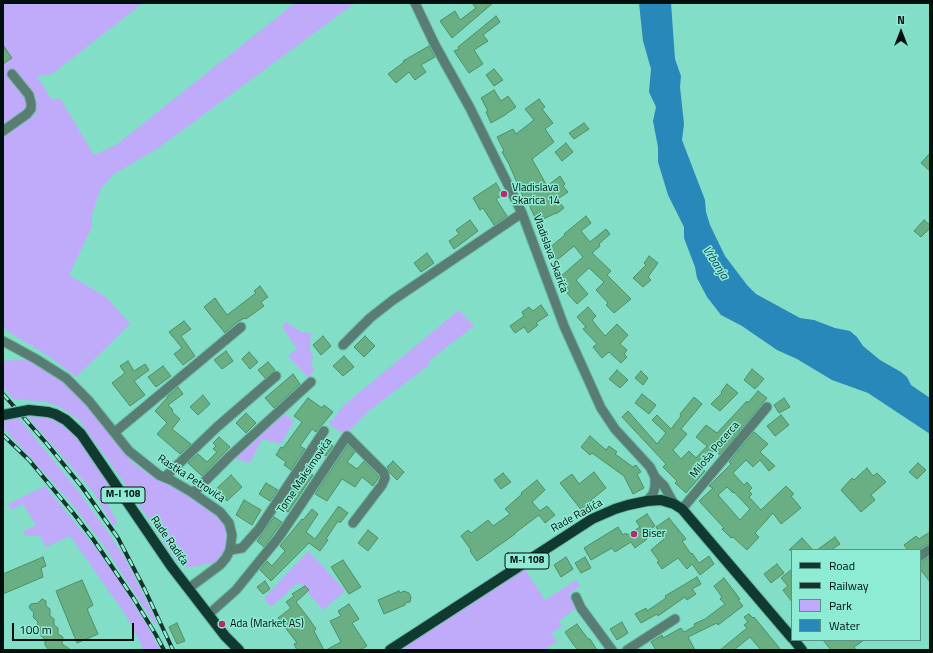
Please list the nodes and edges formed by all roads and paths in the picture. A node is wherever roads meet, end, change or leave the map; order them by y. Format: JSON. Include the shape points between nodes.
{"nodes":[{"id":1,"x":415,"y":3,"type":"edge"},
{"id":2,"x":12,"y":74,"type":"dead end"},
{"id":3,"x":3,"y":131,"type":"edge"},
{"id":4,"x":522,"y":213,"type":"junction"},
{"id":5,"x":241,"y":327,"type":"dead end"},
{"id":6,"x":4,"y":341,"type":"edge"},
{"id":7,"x":343,"y":345,"type":"dead end"},
{"id":8,"x":276,"y":376,"type":"dead end"},
{"id":9,"x":311,"y":382,"type":"dead end"},
{"id":10,"x":767,"y":407,"type":"dead end"},
{"id":11,"x":3,"y":415,"type":"edge"},
{"id":12,"x":324,"y":431,"type":"dead end"},
{"id":13,"x":115,"y":432,"type":"junction"},
{"id":14,"x":164,"y":477,"type":"junction"},
{"id":15,"x":655,"y":477,"type":"junction"},
{"id":16,"x":193,"y":493,"type":"junction"},
{"id":17,"x":647,"y":501,"type":"junction"},
{"id":18,"x":678,"y":506,"type":"junction"},
{"id":19,"x":353,"y":523,"type":"dead end"},
{"id":20,"x":230,"y":550,"type":"junction"},
{"id":21,"x":929,"y":550,"type":"dead end"},
{"id":22,"x":921,"y":555,"type":"edge"},
{"id":23,"x":189,"y":588,"type":"junction"},
{"id":24,"x":576,"y":597,"type":"dead end"},
{"id":25,"x":208,"y":614,"type":"junction"},
{"id":26,"x":675,"y":619,"type":"dead end"},
{"id":27,"x":791,"y":636,"type":"edge"},
{"id":28,"x":795,"y":641,"type":"edge"},
{"id":29,"x":235,"y":649,"type":"edge"},
{"id":30,"x":390,"y":650,"type":"edge"},
{"id":31,"x":612,"y":650,"type":"edge"},
{"id":32,"x":627,"y":650,"type":"edge"},
{"id":33,"x":802,"y":650,"type":"edge"}],
"edges":[{"from":1,"to":4,"type":"street","name":"Vladislava Skarića"},
{"from":2,"to":3,"type":"street","via":[[29,95],[31,109]]},
{"from":4,"to":7,"type":"street","via":[[393,300],[370,318]]},
{"from":4,"to":15,"type":"street","name":"Vladislava Skarića","via":[[564,326],[601,408],[614,429],[650,467]]},
{"from":5,"to":13,"type":"street"},
{"from":6,"to":13,"type":"street","name":"Rastka Petrovića","via":[[66,378],[90,401]]},
{"from":8,"to":14,"type":"street"},
{"from":9,"to":16,"type":"street","via":[[240,446]]},
{"from":10,"to":18,"type":"street","name":"Miloša Pocerca"},
{"from":11,"to":23,"type":"main road","name":"Rade Radića","number":"M-I 108","bridge":true,"via":[[29,410],[48,412],[66,420],[81,434],[171,566]]},
{"from":12,"to":20,"type":"street","via":[[259,529],[242,548]]},
{"from":13,"to":14,"type":"street","name":"Rastka Petrovića","via":[[130,451]]},
{"from":14,"to":16,"type":"street","name":"Rastka Petrovića"},
{"from":15,"to":17,"type":"street","via":[[653,494]]},
{"from":15,"to":18,"type":"street","name":"Vladislava Skarića"},
{"from":16,"to":20,"type":"street","name":"Rastka Petrovića","via":[[225,518],[232,536]]},
{"from":17,"to":18,"type":"main road","name":"Rade Radića","number":"M-I 108","via":[[661,500]]},
{"from":17,"to":30,"type":"main road","name":"Rade Radića","number":"M-I 108","via":[[615,509],[585,523]]},
{"from":18,"to":27,"type":"main road"},
{"from":19,"to":25,"type":"street","name":"Tome Maksimovića","via":[[385,478],[384,473],[347,436],[279,537],[236,590]]},
{"from":20,"to":23,"type":"street","via":[[220,565]]},
{"from":21,"to":22,"type":"street"},
{"from":23,"to":25,"type":"main road","name":"Rade Radića","number":"M-I 108"},
{"from":24,"to":31,"type":"street","via":[[581,608]]},
{"from":25,"to":29,"type":"main road","name":"Rade Radića","number":"M-I 108"},
{"from":26,"to":32,"type":"street"},
{"from":28,"to":33,"type":"main road"}]}
